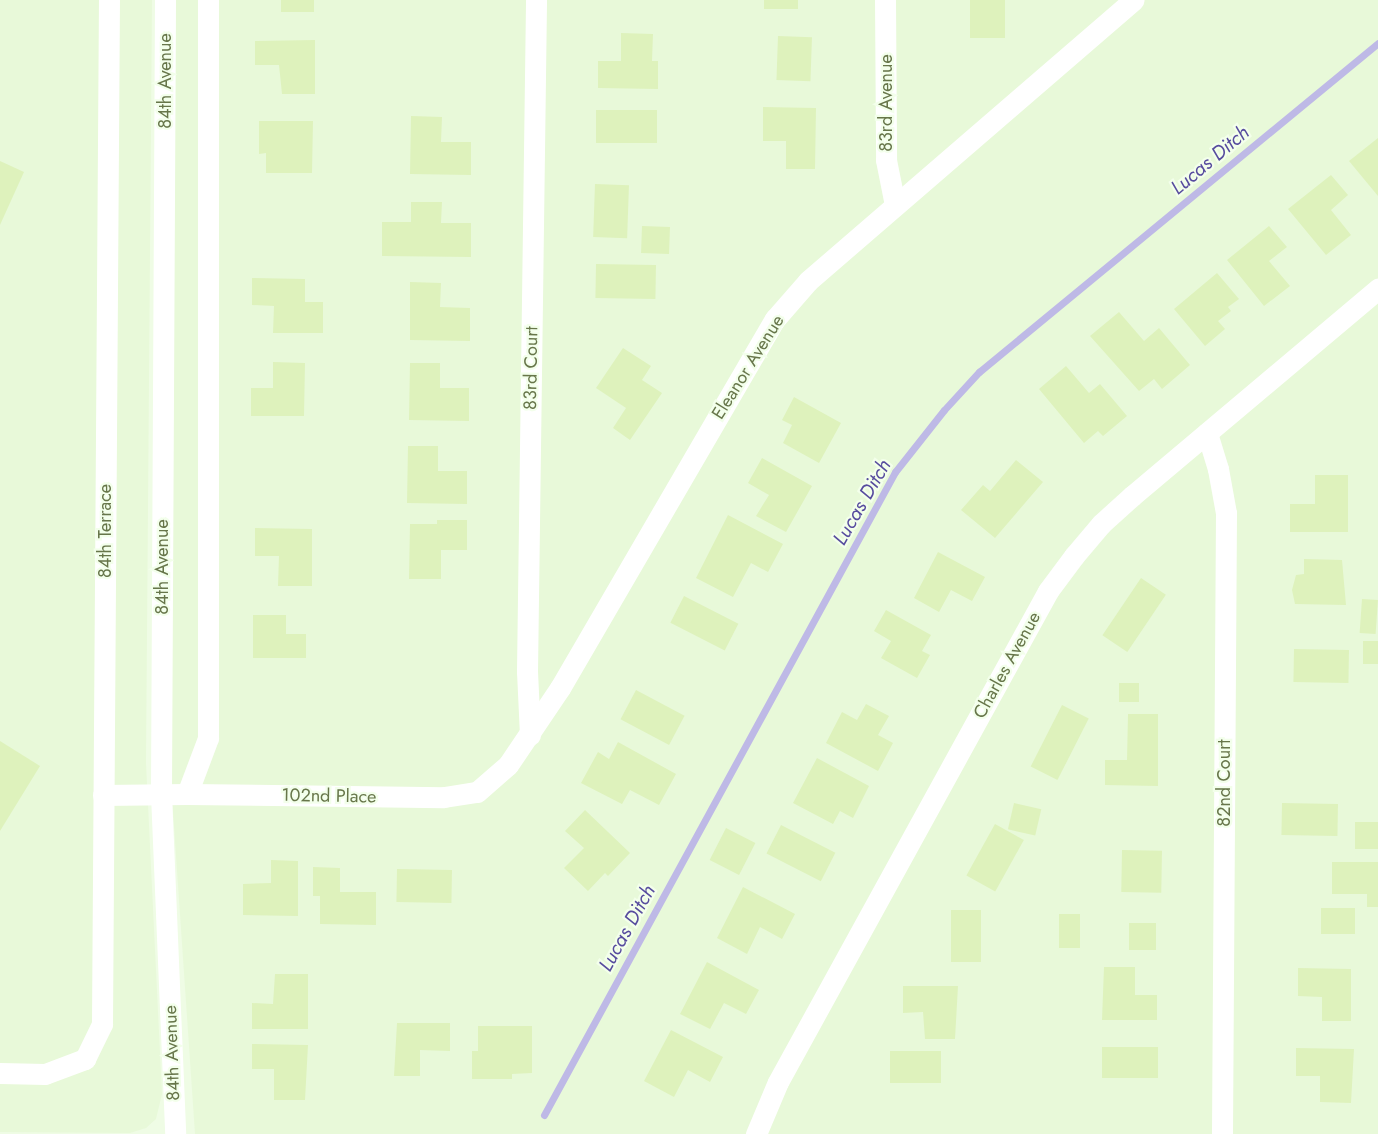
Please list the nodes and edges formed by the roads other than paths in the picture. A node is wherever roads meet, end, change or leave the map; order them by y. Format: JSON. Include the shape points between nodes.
{"nodes":[{"id":1,"x":109,"y":0,"type":"edge"},
{"id":2,"x":165,"y":0,"type":"edge"},
{"id":3,"x":208,"y":0,"type":"edge"},
{"id":4,"x":536,"y":0,"type":"edge"},
{"id":5,"x":885,"y":0,"type":"edge"},
{"id":6,"x":1134,"y":0,"type":"edge"},
{"id":7,"x":895,"y":205,"type":"junction"},
{"id":8,"x":1378,"y":289,"type":"edge"},
{"id":9,"x":1207,"y":433,"type":"junction"},
{"id":10,"x":530,"y":735,"type":"junction"},
{"id":11,"x":161,"y":794,"type":"junction"},
{"id":12,"x":187,"y":794,"type":"junction"},
{"id":13,"x":103,"y":795,"type":"junction"},
{"id":14,"x":0,"y":1073,"type":"edge"},
{"id":15,"x":175,"y":1134,"type":"edge"},
{"id":16,"x":756,"y":1134,"type":"edge"},
{"id":17,"x":1222,"y":1134,"type":"edge"}],
"edges":[{"from":1,"to":13,"type":"street","name":"84th Terrace"},
{"from":2,"to":11,"type":"street","name":"84th Avenue"},
{"from":3,"to":12,"type":"street","via":[[208,738]]},
{"from":4,"to":10,"type":"street","name":"83rd Court","via":[[527,672]]},
{"from":5,"to":7,"type":"street","name":"83rd Avenue","via":[[886,160]]},
{"from":6,"to":7,"type":"street","name":"Eleanor Avenue"},
{"from":7,"to":10,"type":"street","name":"Eleanor Avenue","via":[[808,281],[775,319]]},
{"from":8,"to":9,"type":"street","name":"Charles Avenue"},
{"from":9,"to":16,"type":"street","name":"Charles Avenue","via":[[1101,525],[1048,591],[778,1082]]},
{"from":9,"to":17,"type":"street","name":"82nd Court","via":[[1226,513]]},
{"from":10,"to":12,"type":"street","name":"102nd Place","via":[[508,765],[477,792],[444,797]]},
{"from":11,"to":12,"type":"street","name":"102nd Place"},
{"from":11,"to":13,"type":"street","name":"102nd Place"},
{"from":11,"to":15,"type":"street","name":"84th Avenue"},
{"from":13,"to":14,"type":"street","name":"84th Terrace","via":[[102,1024],[85,1059],[45,1074]]}]}
